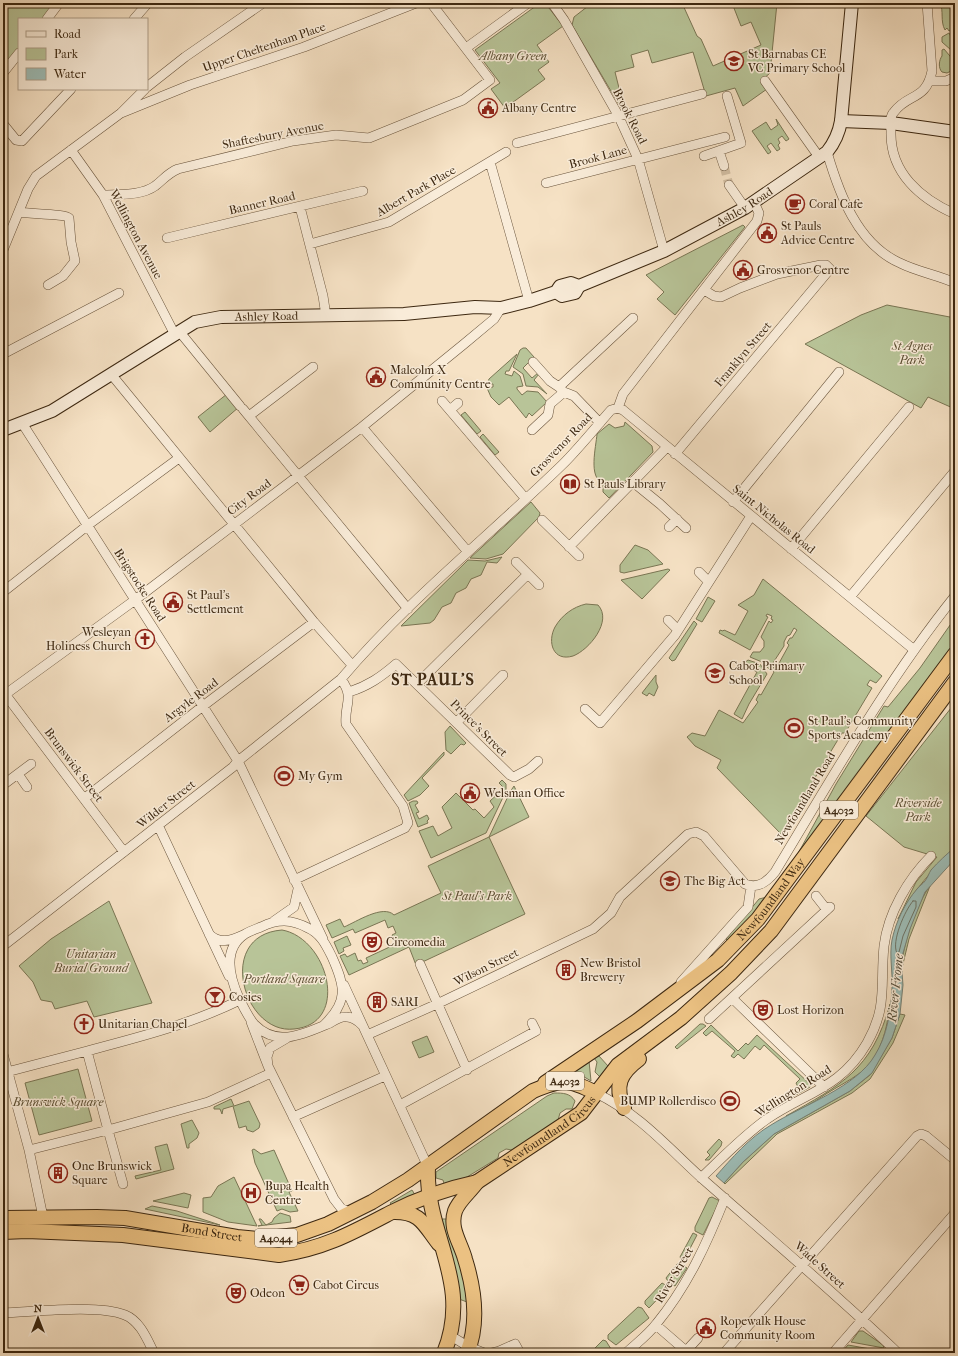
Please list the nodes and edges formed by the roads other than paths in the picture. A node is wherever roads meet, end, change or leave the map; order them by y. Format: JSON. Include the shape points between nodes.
{"nodes":[{"id":1,"x":59,"y":3,"type":"edge"},
{"id":2,"x":148,"y":3,"type":"edge"},
{"id":3,"x":263,"y":3,"type":"edge"},
{"id":4,"x":416,"y":3,"type":"edge"},
{"id":5,"x":431,"y":3,"type":"edge"},
{"id":6,"x":528,"y":3,"type":"edge"},
{"id":7,"x":552,"y":3,"type":"edge"},
{"id":8,"x":852,"y":3,"type":"edge"},
{"id":9,"x":927,"y":3,"type":"edge"},
{"id":10,"x":47,"y":18,"type":"edge"},
{"id":11,"x":135,"y":18,"type":"edge"},
{"id":12,"x":466,"y":48,"type":"junction"},
{"id":13,"x":18,"y":54,"type":"edge"},
{"id":14,"x":3,"y":73,"type":"edge"},
{"id":15,"x":955,"y":77,"type":"edge"},
{"id":16,"x":765,"y":81,"type":"dead end"},
{"id":17,"x":930,"y":81,"type":"junction"},
{"id":18,"x":148,"y":86,"type":"edge"},
{"id":19,"x":70,"y":90,"type":"edge"},
{"id":20,"x":144,"y":90,"type":"edge"},
{"id":21,"x":702,"y":94,"type":"dead end"},
{"id":22,"x":727,"y":96,"type":"dead end"},
{"id":23,"x":121,"y":113,"type":"junction"},
{"id":24,"x":618,"y":115,"type":"junction"},
{"id":25,"x":841,"y":121,"type":"junction"},
{"id":26,"x":891,"y":123,"type":"junction"},
{"id":27,"x":3,"y":124,"type":"edge"},
{"id":28,"x":955,"y":132,"type":"edge"},
{"id":29,"x":725,"y":137,"type":"dead end"},
{"id":30,"x":517,"y":143,"type":"dead end"},
{"id":31,"x":71,"y":150,"type":"junction"},
{"id":32,"x":720,"y":151,"type":"junction"},
{"id":33,"x":506,"y":152,"type":"dead end"},
{"id":34,"x":823,"y":154,"type":"junction"},
{"id":35,"x":704,"y":156,"type":"dead end"},
{"id":36,"x":638,"y":159,"type":"junction"},
{"id":37,"x":490,"y":162,"type":"junction"},
{"id":38,"x":724,"y":166,"type":"tunnel mouth"},
{"id":39,"x":546,"y":183,"type":"dead end"},
{"id":40,"x":729,"y":185,"type":"tunnel mouth"},
{"id":41,"x":363,"y":191,"type":"dead end"},
{"id":42,"x":103,"y":195,"type":"junction"},
{"id":43,"x":749,"y":205,"type":"junction"},
{"id":44,"x":300,"y":207,"type":"junction"},
{"id":45,"x":19,"y":212,"type":"junction"},
{"id":46,"x":955,"y":214,"type":"edge"},
{"id":47,"x":167,"y":238,"type":"dead end"},
{"id":48,"x":310,"y":244,"type":"junction"},
{"id":49,"x":3,"y":250,"type":"edge"},
{"id":50,"x":664,"y":251,"type":"junction"},
{"id":51,"x":954,"y":280,"type":"edge"},
{"id":52,"x":48,"y":285,"type":"dead end"},
{"id":53,"x":704,"y":290,"type":"junction"},
{"id":54,"x":119,"y":293,"type":"dead end"},
{"id":55,"x":529,"y":301,"type":"junction"},
{"id":56,"x":501,"y":308,"type":"junction"},
{"id":57,"x":326,"y":316,"type":"junction"},
{"id":58,"x":633,"y":318,"type":"dead end"},
{"id":59,"x":176,"y":332,"type":"junction"},
{"id":60,"x":3,"y":354,"type":"edge"},
{"id":61,"x":533,"y":362,"type":"dead end"},
{"id":62,"x":313,"y":367,"type":"dead end"},
{"id":63,"x":839,"y":372,"type":"dead end"},
{"id":64,"x":111,"y":374,"type":"junction"},
{"id":65,"x":562,"y":390,"type":"junction"},
{"id":66,"x":442,"y":402,"type":"dead end"},
{"id":67,"x":458,"y":404,"type":"dead end"},
{"id":68,"x":909,"y":407,"type":"dead end"},
{"id":69,"x":618,"y":408,"type":"junction"},
{"id":70,"x":450,"y":410,"type":"junction"},
{"id":71,"x":249,"y":416,"type":"junction"},
{"id":72,"x":22,"y":423,"type":"junction"},
{"id":73,"x":600,"y":423,"type":"junction"},
{"id":74,"x":362,"y":427,"type":"junction"},
{"id":75,"x":3,"y":430,"type":"edge"},
{"id":76,"x":532,"y":430,"type":"dead end"},
{"id":77,"x":667,"y":447,"type":"junction"},
{"id":78,"x":675,"y":454,"type":"junction"},
{"id":79,"x":179,"y":458,"type":"junction"},
{"id":80,"x":955,"y":471,"type":"edge"},
{"id":81,"x":298,"y":476,"type":"junction"},
{"id":82,"x":633,"y":482,"type":"junction"},
{"id":83,"x":525,"y":498,"type":"junction"},
{"id":84,"x":733,"y":502,"type":"junction"},
{"id":85,"x":751,"y":516,"type":"junction"},
{"id":86,"x":677,"y":519,"type":"junction"},
{"id":87,"x":542,"y":520,"type":"dead end"},
{"id":88,"x":234,"y":524,"type":"junction"},
{"id":89,"x":88,"y":525,"type":"junction"},
{"id":90,"x":670,"y":527,"type":"dead end"},
{"id":91,"x":686,"y":528,"type":"dead end"},
{"id":92,"x":569,"y":547,"type":"junction"},
{"id":93,"x":791,"y":549,"type":"junction"},
{"id":94,"x":468,"y":552,"type":"junction"},
{"id":95,"x":579,"y":556,"type":"dead end"},
{"id":96,"x":516,"y":562,"type":"dead end"},
{"id":97,"x":699,"y":572,"type":"dead end"},
{"id":98,"x":528,"y":574,"type":"junction"},
{"id":99,"x":708,"y":581,"type":"junction"},
{"id":100,"x":539,"y":585,"type":"dead end"},
{"id":101,"x":3,"y":592,"type":"edge"},
{"id":102,"x":955,"y":596,"type":"edge"},
{"id":103,"x":850,"y":597,"type":"junction"},
{"id":104,"x":135,"y":600,"type":"junction"},
{"id":105,"x":408,"y":608,"type":"junction"},
{"id":106,"x":668,"y":620,"type":"dead end"},
{"id":107,"x":314,"y":622,"type":"junction"},
{"id":108,"x":678,"y":630,"type":"junction"},
{"id":109,"x":914,"y":650,"type":"junction"},
{"id":110,"x":955,"y":654,"type":"edge"},
{"id":111,"x":352,"y":665,"type":"junction"},
{"id":112,"x":503,"y":675,"type":"dead end"},
{"id":113,"x":341,"y":679,"type":"junction"},
{"id":114,"x":955,"y":682,"type":"edge"},
{"id":115,"x":417,"y":684,"type":"junction"},
{"id":116,"x":349,"y":692,"type":"junction"},
{"id":117,"x":4,"y":695,"type":"edge"},
{"id":118,"x":203,"y":706,"type":"junction"},
{"id":119,"x":585,"y":709,"type":"dead end"},
{"id":120,"x":457,"y":722,"type":"junction"},
{"id":121,"x":238,"y":761,"type":"junction"},
{"id":122,"x":538,"y":761,"type":"dead end"},
{"id":123,"x":31,"y":764,"type":"dead end"},
{"id":124,"x":18,"y":774,"type":"junction"},
{"id":125,"x":3,"y":785,"type":"edge"},
{"id":126,"x":27,"y":787,"type":"dead end"},
{"id":127,"x":85,"y":798,"type":"junction"},
{"id":128,"x":158,"y":825,"type":"junction"},
{"id":129,"x":124,"y":852,"type":"junction"},
{"id":130,"x":931,"y":856,"type":"dead end"},
{"id":131,"x":296,"y":884,"type":"junction"},
{"id":132,"x":751,"y":886,"type":"junction"},
{"id":133,"x":816,"y":896,"type":"dead end"},
{"id":134,"x":274,"y":921,"type":"junction"},
{"id":135,"x":208,"y":933,"type":"junction"},
{"id":136,"x":244,"y":935,"type":"junction"},
{"id":137,"x":323,"y":939,"type":"junction"},
{"id":138,"x":3,"y":946,"type":"edge"},
{"id":139,"x":420,"y":964,"type":"dead end"},
{"id":140,"x":231,"y":981,"type":"junction"},
{"id":141,"x":343,"y":983,"type":"junction"},
{"id":142,"x":669,"y":998,"type":"junction"},
{"id":143,"x":732,"y":998,"type":"junction"},
{"id":144,"x":240,"y":1000,"type":"junction"},
{"id":145,"x":437,"y":1004,"type":"junction"},
{"id":146,"x":249,"y":1018,"type":"junction"},
{"id":147,"x":681,"y":1018,"type":"junction"},
{"id":148,"x":709,"y":1019,"type":"dead end"},
{"id":149,"x":532,"y":1023,"type":"dead end"},
{"id":150,"x":324,"y":1025,"type":"junction"},
{"id":151,"x":362,"y":1025,"type":"junction"},
{"id":152,"x":367,"y":1035,"type":"junction"},
{"id":153,"x":288,"y":1038,"type":"junction"},
{"id":154,"x":88,"y":1051,"type":"junction"},
{"id":155,"x":3,"y":1054,"type":"edge"},
{"id":156,"x":270,"y":1070,"type":"junction"},
{"id":157,"x":467,"y":1070,"type":"junction"},
{"id":158,"x":5,"y":1072,"type":"edge"},
{"id":159,"x":385,"y":1076,"type":"junction"},
{"id":160,"x":824,"y":1087,"type":"junction"},
{"id":161,"x":533,"y":1091,"type":"junction"},
{"id":162,"x":596,"y":1093,"type":"junction"},
{"id":163,"x":400,"y":1105,"type":"junction"},
{"id":164,"x":624,"y":1108,"type":"junction"},
{"id":165,"x":293,"y":1118,"type":"junction"},
{"id":166,"x":108,"y":1130,"type":"junction"},
{"id":167,"x":28,"y":1150,"type":"junction"},
{"id":168,"x":955,"y":1160,"type":"edge"},
{"id":169,"x":428,"y":1167,"type":"junction"},
{"id":170,"x":701,"y":1178,"type":"junction"},
{"id":171,"x":477,"y":1182,"type":"junction"},
{"id":172,"x":123,"y":1184,"type":"dead end"},
{"id":173,"x":430,"y":1197,"type":"junction"},
{"id":174,"x":725,"y":1198,"type":"junction"},
{"id":175,"x":392,"y":1212,"type":"junction"},
{"id":176,"x":350,"y":1213,"type":"junction"},
{"id":177,"x":955,"y":1213,"type":"edge"},
{"id":178,"x":43,"y":1217,"type":"junction"},
{"id":179,"x":3,"y":1218,"type":"edge"},
{"id":180,"x":3,"y":1232,"type":"edge"},
{"id":181,"x":442,"y":1248,"type":"junction"},
{"id":182,"x":802,"y":1265,"type":"junction"},
{"id":183,"x":3,"y":1313,"type":"edge"},
{"id":184,"x":862,"y":1319,"type":"junction"},
{"id":185,"x":656,"y":1325,"type":"junction"},
{"id":186,"x":451,"y":1336,"type":"junction"},
{"id":187,"x":698,"y":1338,"type":"dead end"},
{"id":188,"x":468,"y":1350,"type":"edge"},
{"id":189,"x":154,"y":1353,"type":"edge"},
{"id":190,"x":444,"y":1353,"type":"edge"},
{"id":191,"x":484,"y":1353,"type":"edge"},
{"id":192,"x":491,"y":1353,"type":"edge"},
{"id":193,"x":520,"y":1353,"type":"edge"},
{"id":194,"x":626,"y":1353,"type":"edge"},
{"id":195,"x":724,"y":1353,"type":"edge"},
{"id":196,"x":833,"y":1353,"type":"edge"},
{"id":197,"x":898,"y":1353,"type":"edge"}],
"edges":[{"from":1,"to":10,"type":"street"},
{"from":2,"to":11,"type":"street"},
{"from":3,"to":18,"type":"street","via":[[174,65]]},
{"from":4,"to":23,"type":"street","name":"Upper Cheltenham Place","via":[[304,47],[190,85]]},
{"from":5,"to":12,"type":"street"},
{"from":6,"to":12,"type":"street"},
{"from":7,"to":24,"type":"street","name":"Brook Road"},
{"from":8,"to":25,"type":"main road","name":"Ashley Road"},
{"from":9,"to":17,"type":"street","via":[[932,71]]},
{"from":12,"to":42,"type":"street","name":"Shaftesbury Avenue","via":[[490,80],[463,100],[369,138],[336,135],[286,143],[178,169],[169,172],[156,185],[139,192]]},
{"from":13,"to":14,"type":"street"},
{"from":15,"to":17,"type":"street","via":[[946,81]]},
{"from":16,"to":34,"type":"street"},
{"from":17,"to":26,"type":"street","via":[[925,89],[895,110]]},
{"from":19,"to":27,"type":"street","via":[[26,139],[20,142],[16,140]]},
{"from":20,"to":23,"type":"street"},
{"from":21,"to":24,"type":"street"},
{"from":22,"to":32,"type":"street","via":[[741,143]]},
{"from":23,"to":31,"type":"street"},
{"from":24,"to":30,"type":"street"},
{"from":24,"to":36,"type":"street","name":"Brook Road"},
{"from":25,"to":26,"type":"main road"},
{"from":25,"to":34,"type":"main road","name":"Ashley Road","via":[[834,144]]},
{"from":26,"to":28,"type":"main road"},
{"from":26,"to":46,"type":"street","via":[[890,141],[897,164],[905,178],[931,202]]},
{"from":29,"to":36,"type":"street","name":"Brook Lane"},
{"from":31,"to":42,"type":"street","name":"Wellington Avenue"},
{"from":31,"to":45,"type":"street","via":[[36,176]]},
{"from":32,"to":35,"type":"street"},
{"from":32,"to":38,"type":"street"},
{"from":33,"to":37,"type":"street","name":"Albert Park Place"},
{"from":34,"to":43,"type":"main road","name":"Ashley Road"},
{"from":34,"to":51,"type":"street","via":[[847,206],[864,233],[879,248],[899,263]]},
{"from":36,"to":39,"type":"street","name":"Brook Lane"},
{"from":36,"to":50,"type":"street","name":"Brook Road"},
{"from":37,"to":48,"type":"street","name":"Albert Park Place","via":[[388,222]]},
{"from":37,"to":55,"type":"street"},
{"from":40,"to":43,"type":"street"},
{"from":41,"to":44,"type":"street","name":"Banner Road"},
{"from":42,"to":59,"type":"street","name":"Wellington Avenue"},
{"from":43,"to":50,"type":"main road","name":"Ashley Road"},
{"from":43,"to":53,"type":"street","name":"Grosvenor Road","via":[[759,213],[757,221]]},
{"from":44,"to":47,"type":"street","name":"Banner Road"},
{"from":44,"to":48,"type":"street"},
{"from":45,"to":49,"type":"street"},
{"from":45,"to":52,"type":"street","via":[[62,215],[69,218],[75,261],[63,276]]},
{"from":48,"to":57,"type":"street","via":[[324,296]]},
{"from":50,"to":55,"type":"main road","name":"Ashley Road","via":[[579,286],[575,293],[562,296],[556,292]]},
{"from":53,"to":69,"type":"street","name":"Grosvenor Road","via":[[623,394]]},
{"from":53,"to":78,"type":"street","name":"Franklyn Street","via":[[721,297],[776,274],[822,265],[830,269]]},
{"from":54,"to":60,"type":"street"},
{"from":55,"to":56,"type":"main road","name":"Ashley Road"},
{"from":56,"to":57,"type":"main road","name":"Ashley Road","via":[[475,307],[404,314]]},
{"from":56,"to":74,"type":"street","name":"City Road","via":[[494,319]]},
{"from":57,"to":59,"type":"main road","name":"Ashley Road","via":[[209,318]]},
{"from":58,"to":65,"type":"street"},
{"from":59,"to":64,"type":"main road","name":"Ashley Road"},
{"from":59,"to":71,"type":"street","name":"Wellington Avenue"},
{"from":61,"to":65,"type":"street"},
{"from":62,"to":71,"type":"street"},
{"from":63,"to":84,"type":"street"},
{"from":64,"to":72,"type":"main road","name":"Ashley Road","via":[[52,411]]},
{"from":64,"to":79,"type":"street"},
{"from":65,"to":73,"type":"street","via":[[574,396]]},
{"from":65,"to":76,"type":"street","via":[[550,404],[548,415]]},
{"from":66,"to":70,"type":"street"},
{"from":67,"to":70,"type":"street"},
{"from":68,"to":93,"type":"street"},
{"from":69,"to":73,"type":"street","name":"Grosvenor Road","via":[[611,410]]},
{"from":69,"to":77,"type":"street","name":"Saint Nicholas Road"},
{"from":70,"to":83,"type":"street"},
{"from":71,"to":81,"type":"street","name":"Wellington Avenue"},
{"from":72,"to":75,"type":"main road","name":"Ashley Road"},
{"from":72,"to":89,"type":"street","name":"Brigstocke Road"},
{"from":73,"to":83,"type":"street","name":"Grosvenor Road","via":[[563,463]]},
{"from":74,"to":81,"type":"street","name":"City Road"},
{"from":74,"to":94,"type":"street"},
{"from":77,"to":78,"type":"street","name":"Saint Nicholas Road"},
{"from":77,"to":82,"type":"street"},
{"from":78,"to":84,"type":"street","name":"Saint Nicholas Road"},
{"from":79,"to":88,"type":"street"},
{"from":79,"to":89,"type":"street"},
{"from":80,"to":103,"type":"street"},
{"from":81,"to":88,"type":"street","name":"City Road"},
{"from":81,"to":105,"type":"street","name":"Wellington Avenue"},
{"from":82,"to":86,"type":"street"},
{"from":82,"to":92,"type":"street"},
{"from":83,"to":94,"type":"street","name":"Grosvenor Road"},
{"from":84,"to":85,"type":"street","name":"Saint Nicholas Road"},
{"from":85,"to":93,"type":"street","name":"Saint Nicholas Road"},
{"from":85,"to":99,"type":"street"},
{"from":86,"to":90,"type":"street"},
{"from":86,"to":91,"type":"street"},
{"from":87,"to":92,"type":"street"},
{"from":88,"to":104,"type":"street","name":"City Road"},
{"from":88,"to":107,"type":"street"},
{"from":89,"to":101,"type":"street"},
{"from":89,"to":104,"type":"street","name":"Brigstocke Road"},
{"from":92,"to":95,"type":"street"},
{"from":93,"to":103,"type":"street","name":"Saint Nicholas Road"},
{"from":94,"to":105,"type":"street","name":"Grosvenor Road"},
{"from":96,"to":98,"type":"street"},
{"from":97,"to":99,"type":"street"},
{"from":98,"to":100,"type":"street"},
{"from":98,"to":115,"type":"street"},
{"from":99,"to":108,"type":"street"},
{"from":102,"to":109,"type":"street","name":"Newfoundland Road"},
{"from":103,"to":109,"type":"street","name":"Saint Nicholas Road"},
{"from":104,"to":117,"type":"street","name":"City Road"},
{"from":104,"to":118,"type":"street","name":"Brigstocke Road"},
{"from":105,"to":111,"type":"street","name":"Grosvenor Road"},
{"from":106,"to":108,"type":"street"},
{"from":107,"to":111,"type":"street"},
{"from":107,"to":118,"type":"street","name":"Argyle Road"},
{"from":108,"to":119,"type":"street","via":[[600,723]]},
{"from":109,"to":132,"type":"street","name":"Newfoundland Road","via":[[834,773],[775,872],[764,883]]},
{"from":110,"to":142,"type":"highway","name":"Newfoundland Way","number":"A4032","via":[[758,919],[718,960]]},
{"from":111,"to":113,"type":"street","name":"Grosvenor Road"},
{"from":112,"to":120,"type":"street"},
{"from":113,"to":116,"type":"street"},
{"from":113,"to":121,"type":"street","name":"Wilder Street"},
{"from":114,"to":147,"type":"highway","name":"Newfoundland Way","number":"A4032","via":[[771,931]]},
{"from":115,"to":116,"type":"street","name":"Prince's Street","via":[[396,664],[381,678],[364,688]]},
{"from":115,"to":120,"type":"street","name":"Prince's Street"},
{"from":116,"to":131,"type":"street","via":[[346,724],[402,806],[408,823],[405,828]]},
{"from":117,"to":127,"type":"street","name":"Brunswick Street"},
{"from":118,"to":121,"type":"street","name":"Brigstocke Road"},
{"from":118,"to":127,"type":"street","name":"Argyle Road"},
{"from":120,"to":122,"type":"street","name":"Prince's Street","via":[[512,777],[529,769]]},
{"from":121,"to":128,"type":"street","name":"Wilder Street"},
{"from":121,"to":131,"type":"street","name":"Brigstocke Road"},
{"from":123,"to":124,"type":"street"},
{"from":124,"to":125,"type":"street"},
{"from":124,"to":126,"type":"street"},
{"from":127,"to":129,"type":"street","name":"Brunswick Street"},
{"from":128,"to":129,"type":"street","name":"Wilder Street"},
{"from":128,"to":135,"type":"street"},
{"from":129,"to":138,"type":"street","name":"Wilder Street"},
{"from":130,"to":160,"type":"street","name":"Wellington Road","via":[[914,876],[889,925],[884,945],[881,1010],[874,1031],[848,1069]]},
{"from":131,"to":134,"type":"street","via":[[294,907]]},
{"from":131,"to":137,"type":"street"},
{"from":132,"to":142,"type":"street","via":[[750,902],[744,913]]},
{"from":132,"to":145,"type":"street","name":"Wilson Street","via":[[740,880],[704,836],[696,832],[688,834],[620,897],[611,913],[593,928]]},
{"from":133,"to":143,"type":"street","via":[[828,908]]},
{"from":134,"to":136,"type":"street"},
{"from":134,"to":137,"type":"street","via":[[288,920],[298,923]]},
{"from":135,"to":136,"type":"street","via":[[220,941]]},
{"from":135,"to":140,"type":"street"},
{"from":136,"to":140,"type":"street","via":[[231,955]]},
{"from":137,"to":141,"type":"street"},
{"from":139,"to":145,"type":"street"},
{"from":140,"to":144,"type":"street"},
{"from":141,"to":150,"type":"street","via":[[338,1007]]},
{"from":141,"to":151,"type":"street"},
{"from":142,"to":161,"type":"highway","name":"Newfoundland Way","number":"A4032"},
{"from":143,"to":148,"type":"street"},
{"from":143,"to":160,"type":"street"},
{"from":144,"to":146,"type":"street"},
{"from":144,"to":154,"type":"street","via":[[211,1014],[167,1029]]},
{"from":145,"to":152,"type":"street","name":"Wilson Street"},
{"from":145,"to":157,"type":"street"},
{"from":146,"to":153,"type":"street","via":[[270,1034]]},
{"from":146,"to":156,"type":"street"},
{"from":147,"to":162,"type":"highway","name":"Newfoundland Way","number":"A4032","via":[[618,1065]]},
{"from":147,"to":164,"type":"highway","via":[[668,1038],[629,1066],[622,1077],[618,1096]]},
{"from":149,"to":157,"type":"street","via":[[536,1031]]},
{"from":150,"to":151,"type":"street","via":[[348,1017]]},
{"from":150,"to":153,"type":"street"},
{"from":151,"to":152,"type":"street"},
{"from":152,"to":159,"type":"street"},
{"from":153,"to":156,"type":"street","via":[[270,1048],[267,1057]]},
{"from":154,"to":158,"type":"street"},
{"from":154,"to":166,"type":"street"},
{"from":155,"to":158,"type":"street"},
{"from":156,"to":165,"type":"street"},
{"from":156,"to":166,"type":"street","via":[[203,1104]]},
{"from":157,"to":163,"type":"street"},
{"from":158,"to":167,"type":"street"},
{"from":159,"to":163,"type":"street"},
{"from":159,"to":165,"type":"street"},
{"from":160,"to":170,"type":"street","name":"Wellington Road","via":[[762,1123]]},
{"from":161,"to":162,"type":"highway","name":"Newfoundland Circus","number":"A4032","via":[[551,1084],[570,1081]]},
{"from":161,"to":169,"type":"highway","name":"Newfoundland Circus"},
{"from":162,"to":164,"type":"street","name":"Wade Street"},
{"from":162,"to":171,"type":"highway","name":"Newfoundland Circus","via":[[581,1113]]},
{"from":163,"to":169,"type":"street"},
{"from":164,"to":170,"type":"street","name":"Wade Street"},
{"from":165,"to":176,"type":"street","via":[[334,1199],[341,1208]]},
{"from":166,"to":167,"type":"street"},
{"from":166,"to":172,"type":"street"},
{"from":167,"to":178,"type":"street"},
{"from":168,"to":182,"type":"street","via":[[922,1134],[917,1136]]},
{"from":169,"to":173,"type":"highway"},
{"from":169,"to":176,"type":"highway","name":"Bond Street","number":"A4044"},
{"from":170,"to":174,"type":"street","name":"Wade Street"},
{"from":171,"to":173,"type":"highway","name":"Newfoundland Circus"},
{"from":171,"to":188,"type":"highway","via":[[460,1201],[454,1217],[456,1238],[465,1256],[470,1279],[473,1306],[473,1328]]},
{"from":173,"to":175,"type":"highway","name":"Bond Street"},
{"from":173,"to":181,"type":"highway"},
{"from":174,"to":182,"type":"street","name":"Wade Street"},
{"from":174,"to":185,"type":"street","name":"River Street","via":[[694,1270]]},
{"from":175,"to":180,"type":"highway","name":"Bond Street","number":"A4044","via":[[335,1241],[303,1252],[279,1255],[123,1235]]},
{"from":175,"to":181,"type":"highway","via":[[411,1213],[417,1216]]},
{"from":176,"to":178,"type":"highway","name":"Bond Street","number":"A4044","via":[[297,1235],[258,1239],[213,1234],[133,1219]]},
{"from":177,"to":184,"type":"street"},
{"from":178,"to":179,"type":"highway","name":"Bond Street","number":"A4044"},
{"from":181,"to":186,"type":"highway","via":[[448,1263],[454,1296]]},
{"from":182,"to":184,"type":"street","name":"Wade Street"},
{"from":182,"to":195,"type":"street"},
{"from":183,"to":189,"type":"street","via":[[83,1310],[125,1315],[142,1329]]},
{"from":184,"to":196,"type":"street"},
{"from":184,"to":197,"type":"street","name":"Wade Street"},
{"from":185,"to":187,"type":"street","via":[[686,1351]]},
{"from":185,"to":194,"type":"street","name":"River Street"},
{"from":186,"to":188,"type":"street"},
{"from":186,"to":190,"type":"highway"},
{"from":188,"to":191,"type":"street"},
{"from":192,"to":193,"type":"street","via":[[515,1344]]}]}
